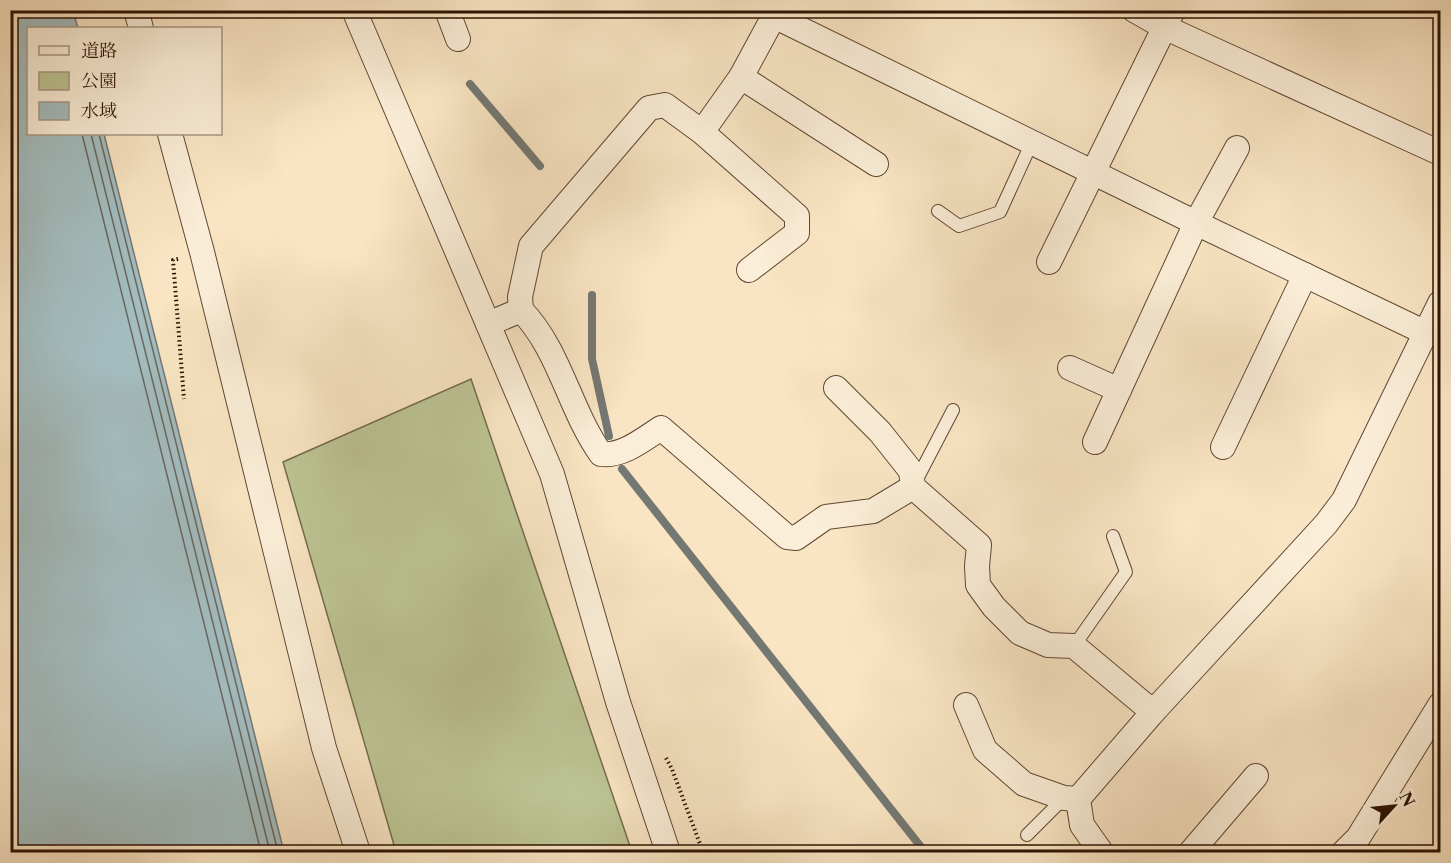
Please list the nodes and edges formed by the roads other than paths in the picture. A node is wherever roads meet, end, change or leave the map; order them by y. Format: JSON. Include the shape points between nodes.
{"nodes":[{"id":1,"x":136,"y":10,"type":"edge"},
{"id":2,"x":354,"y":10,"type":"edge"},
{"id":3,"x":447,"y":10,"type":"edge"},
{"id":4,"x":1134,"y":10,"type":"edge"},
{"id":5,"x":776,"y":13,"type":"edge"},
{"id":6,"x":1169,"y":19,"type":"edge"},
{"id":7,"x":141,"y":27,"type":"edge"},
{"id":8,"x":458,"y":39,"type":"dead end"},
{"id":9,"x":741,"y":76,"type":"junction"},
{"id":10,"x":702,"y":132,"type":"junction"},
{"id":11,"x":170,"y":135,"type":"edge"},
{"id":12,"x":1032,"y":142,"type":"junction"},
{"id":13,"x":1237,"y":148,"type":"dead end"},
{"id":14,"x":1440,"y":153,"type":"edge"},
{"id":15,"x":876,"y":164,"type":"dead end"},
{"id":16,"x":1093,"y":172,"type":"junction"},
{"id":17,"x":938,"y":211,"type":"dead end"},
{"id":18,"x":1196,"y":223,"type":"junction"},
{"id":19,"x":1049,"y":262,"type":"dead end"},
{"id":20,"x":749,"y":270,"type":"dead end"},
{"id":21,"x":1305,"y":275,"type":"junction"},
{"id":22,"x":1440,"y":303,"type":"edge"},
{"id":23,"x":521,"y":310,"type":"junction"},
{"id":24,"x":488,"y":324,"type":"junction"},
{"id":25,"x":1426,"y":333,"type":"junction"},
{"id":26,"x":1070,"y":368,"type":"dead end"},
{"id":27,"x":836,"y":388,"type":"dead end"},
{"id":28,"x":1119,"y":390,"type":"junction"},
{"id":29,"x":953,"y":410,"type":"dead end"},
{"id":30,"x":1095,"y":442,"type":"dead end"},
{"id":31,"x":1223,"y":447,"type":"dead end"},
{"id":32,"x":914,"y":487,"type":"junction"},
{"id":33,"x":1113,"y":536,"type":"dead end"},
{"id":34,"x":1074,"y":646,"type":"junction"},
{"id":35,"x":966,"y":705,"type":"dead end"},
{"id":36,"x":1440,"y":705,"type":"edge"},
{"id":37,"x":1153,"y":712,"type":"junction"},
{"id":38,"x":1256,"y":776,"type":"dead end"},
{"id":39,"x":1071,"y":798,"type":"junction"},
{"id":40,"x":1027,"y":835,"type":"dead end"},
{"id":41,"x":358,"y":852,"type":"edge"},
{"id":42,"x":668,"y":852,"type":"edge"},
{"id":43,"x":1101,"y":852,"type":"edge"},
{"id":44,"x":1191,"y":852,"type":"edge"},
{"id":45,"x":1344,"y":852,"type":"edge"}],
"edges":[{"from":1,"to":7,"type":"street"},
{"from":2,"to":24,"type":"street"},
{"from":3,"to":8,"type":"street"},
{"from":4,"to":6,"type":"street"},
{"from":5,"to":9,"type":"street"},
{"from":5,"to":12,"type":"street"},
{"from":6,"to":14,"type":"street"},
{"from":6,"to":16,"type":"street"},
{"from":9,"to":10,"type":"street"},
{"from":9,"to":15,"type":"street"},
{"from":10,"to":20,"type":"street","via":[[797,216],[797,233]]},
{"from":10,"to":23,"type":"street","via":[[665,105],[650,108],[531,246]]},
{"from":11,"to":41,"type":"street","via":[[324,748]]},
{"from":12,"to":16,"type":"street"},
{"from":12,"to":17,"type":"lane","via":[[1000,212],[959,226]]},
{"from":13,"to":18,"type":"street"},
{"from":16,"to":18,"type":"street"},
{"from":16,"to":19,"type":"street"},
{"from":18,"to":21,"type":"street"},
{"from":18,"to":28,"type":"street"},
{"from":21,"to":25,"type":"street"},
{"from":21,"to":31,"type":"street"},
{"from":22,"to":25,"type":"street"},
{"from":23,"to":24,"type":"street"},
{"from":23,"to":32,"type":"street","via":[[553,355],[601,454],[631,446],[661,428],[787,537],[796,538],[826,517],[873,511]]},
{"from":24,"to":42,"type":"street","via":[[552,474],[618,702]]},
{"from":25,"to":37,"type":"street","via":[[1344,500]]},
{"from":26,"to":28,"type":"street"},
{"from":27,"to":32,"type":"street","via":[[880,432],[911,471]]},
{"from":28,"to":30,"type":"street"},
{"from":29,"to":32,"type":"lane"},
{"from":32,"to":34,"type":"street","via":[[979,545],[978,585],[994,608],[1020,633],[1048,645]]},
{"from":33,"to":34,"type":"lane","via":[[1126,572]]},
{"from":34,"to":37,"type":"street"},
{"from":35,"to":39,"type":"street","via":[[985,750],[1024,784]]},
{"from":36,"to":45,"type":"street","via":[[1358,838]]},
{"from":37,"to":39,"type":"street"},
{"from":38,"to":44,"type":"street"},
{"from":39,"to":40,"type":"lane"},
{"from":39,"to":43,"type":"street","via":[[1082,825]]}]}
